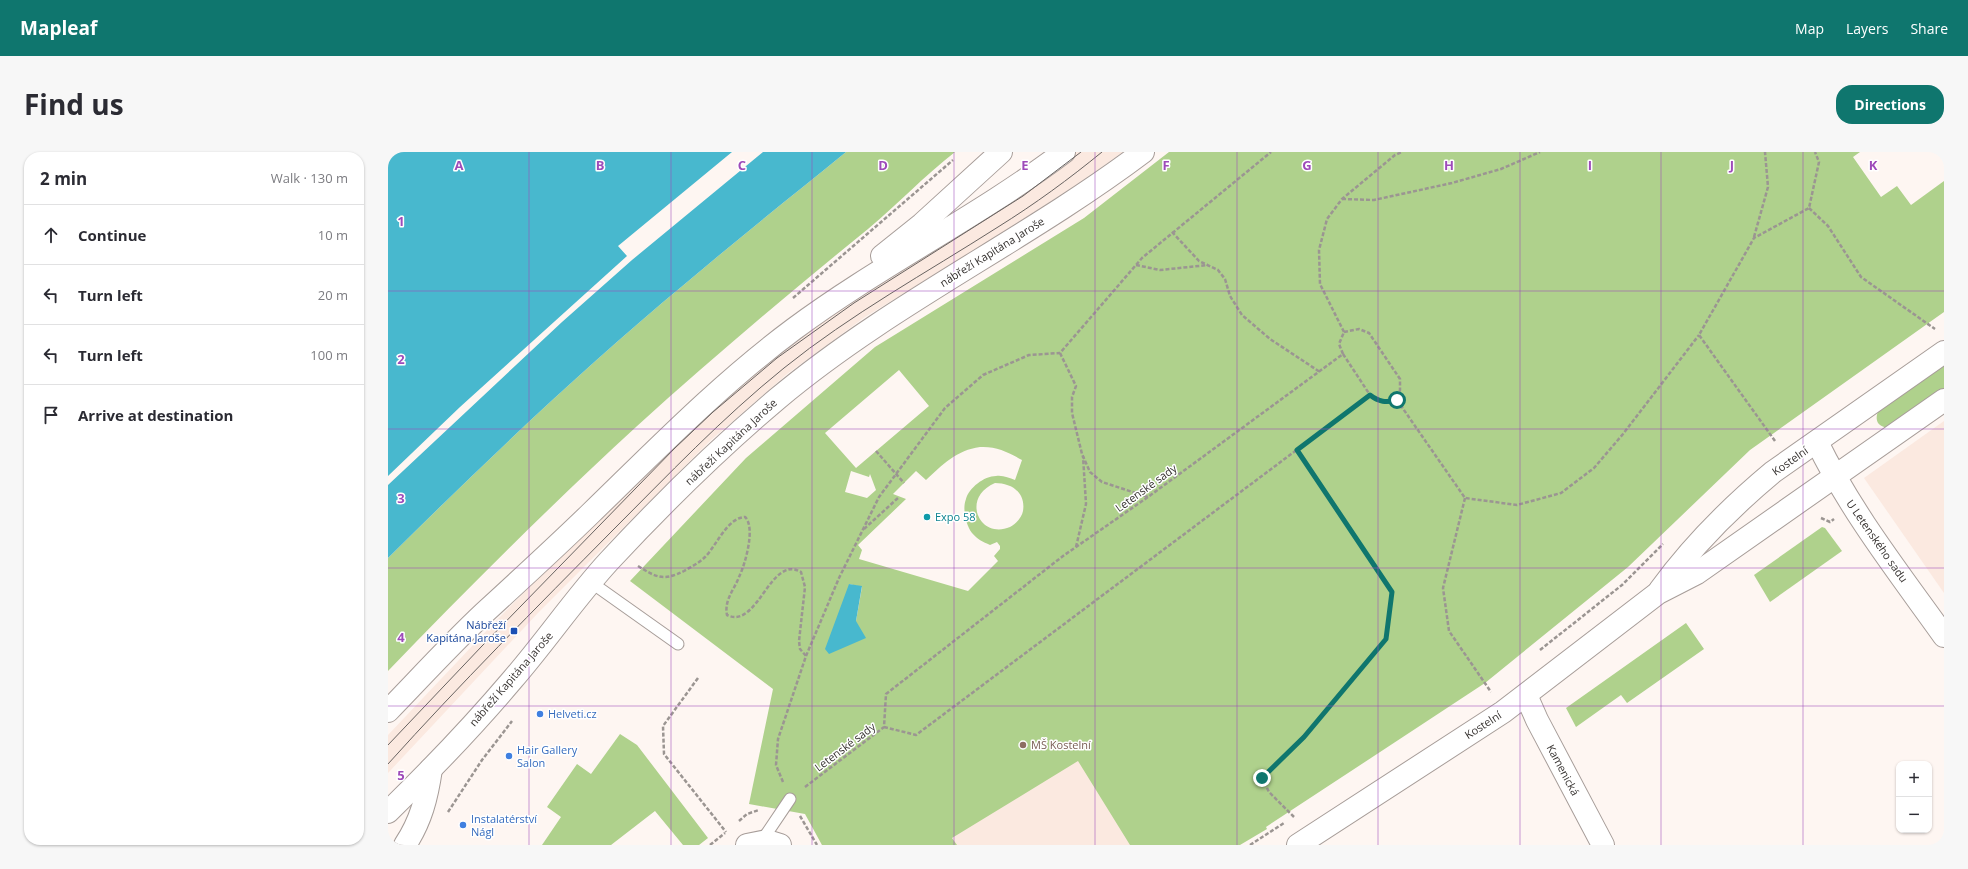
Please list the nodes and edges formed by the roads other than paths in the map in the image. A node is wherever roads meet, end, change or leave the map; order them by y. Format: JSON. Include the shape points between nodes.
{"nodes":[{"id":1,"x":1001,"y":152,"type":"edge"},
{"id":2,"x":1064,"y":152,"type":"edge"},
{"id":3,"x":1143,"y":152,"type":"edge"},
{"id":4,"x":795,"y":328,"type":"junction"},
{"id":5,"x":1944,"y":352,"type":"edge"},
{"id":6,"x":1944,"y":400,"type":"edge"},
{"id":7,"x":1817,"y":442,"type":"junction"},
{"id":8,"x":1834,"y":478,"type":"junction"},
{"id":9,"x":592,"y":583,"type":"junction"},
{"id":10,"x":1658,"y":593,"type":"junction"},
{"id":11,"x":1944,"y":636,"type":"edge"},
{"id":12,"x":678,"y":644,"type":"dead end"},
{"id":13,"x":1526,"y":695,"type":"junction"},
{"id":14,"x":388,"y":711,"type":"edge"},
{"id":15,"x":431,"y":769,"type":"junction"},
{"id":16,"x":790,"y":799,"type":"road end"},
{"id":17,"x":388,"y":812,"type":"edge"},
{"id":18,"x":762,"y":844,"type":"edge"},
{"id":19,"x":405,"y":845,"type":"edge"},
{"id":20,"x":1298,"y":845,"type":"edge"},
{"id":21,"x":1603,"y":845,"type":"edge"}],
"edges":[{"from":1,"to":4,"type":"main road","via":[[922,224]]},
{"from":2,"to":4,"type":"main road","via":[[965,218],[855,286]]},
{"from":3,"to":9,"type":"main road","name":"nábřeží Kapitána Jaroše","via":[[1090,190],[913,301],[813,371],[701,468]]},
{"from":4,"to":14,"type":"main road","via":[[745,367],[688,418],[484,614]]},
{"from":5,"to":7,"type":"main road","name":"Kostelní"},
{"from":6,"to":8,"type":"main road","name":"Kostelní"},
{"from":7,"to":8,"type":"main road","name":"U Letenského sadu"},
{"from":7,"to":10,"type":"main road","name":"Kostelní","via":[[1748,492],[1683,558]]},
{"from":8,"to":10,"type":"main road","name":"Kostelní","via":[[1697,573]]},
{"from":8,"to":11,"type":"main road","name":"U Letenského sadu"},
{"from":9,"to":12,"type":"lane"},
{"from":9,"to":15,"type":"main road","name":"nábřeží Kapitána Jaroše","via":[[513,679]]},
{"from":10,"to":13,"type":"main road","name":"Kostelní"},
{"from":13,"to":20,"type":"main road","name":"Kostelní"},
{"from":13,"to":21,"type":"main road","name":"Kamenická"},
{"from":15,"to":17,"type":"main road","name":"nábřeží Kapitána Jaroše"},
{"from":15,"to":19,"type":"main road","via":[[428,794],[419,820]]},
{"from":16,"to":18,"type":"lane"}]}
